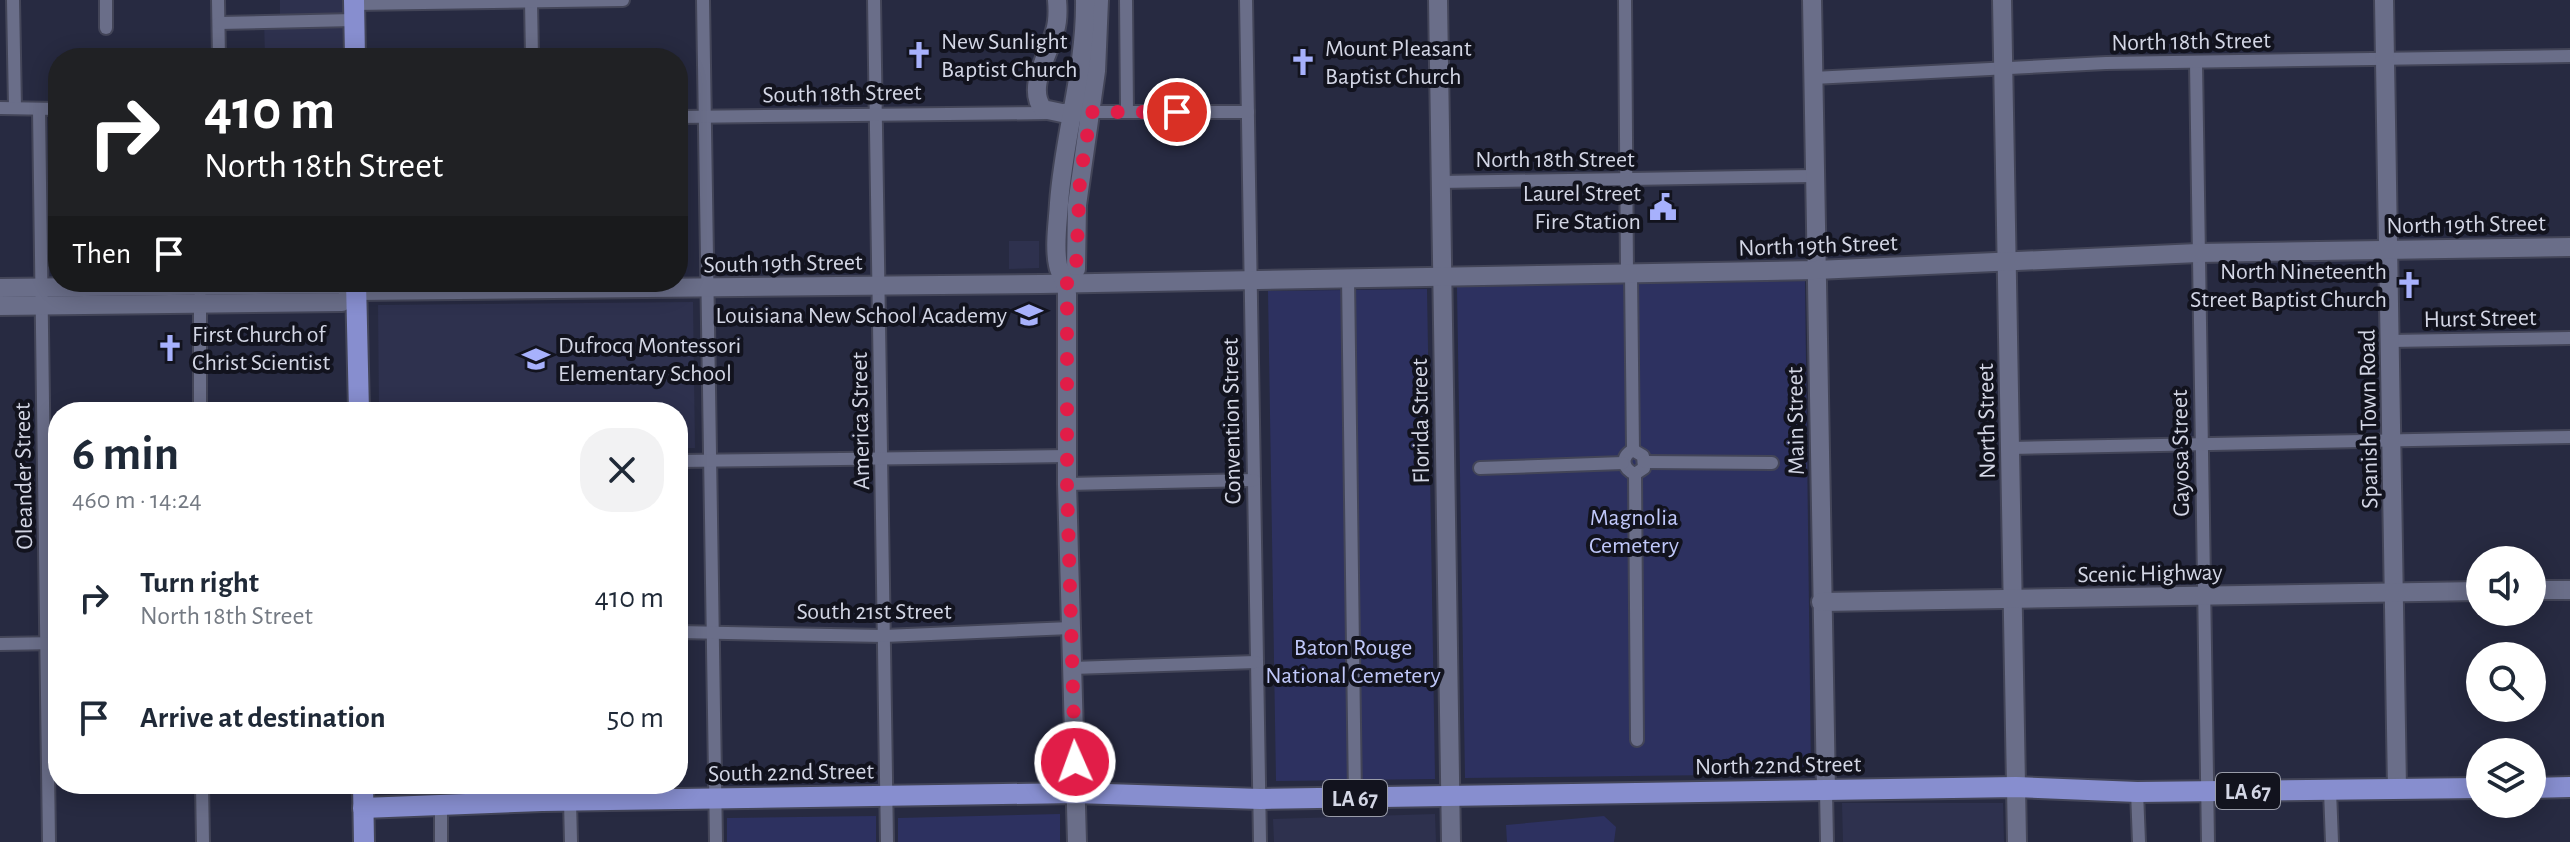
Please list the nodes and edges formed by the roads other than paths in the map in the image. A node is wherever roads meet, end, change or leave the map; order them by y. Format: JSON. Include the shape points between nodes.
{"nodes":[{"id":1,"x":13,"y":0,"type":"edge"},
{"id":2,"x":106,"y":0,"type":"edge"},
{"id":3,"x":218,"y":0,"type":"edge"},
{"id":4,"x":623,"y":0,"type":"edge"},
{"id":5,"x":703,"y":0,"type":"edge"},
{"id":6,"x":874,"y":0,"type":"edge"},
{"id":7,"x":1057,"y":0,"type":"edge"},
{"id":8,"x":1085,"y":0,"type":"edge"},
{"id":9,"x":1099,"y":0,"type":"edge"},
{"id":10,"x":1126,"y":0,"type":"edge"},
{"id":11,"x":1246,"y":0,"type":"edge"},
{"id":12,"x":1438,"y":0,"type":"edge"},
{"id":13,"x":1625,"y":0,"type":"edge"},
{"id":14,"x":1812,"y":0,"type":"edge"},
{"id":15,"x":2002,"y":0,"type":"edge"},
{"id":16,"x":2384,"y":0,"type":"edge"},
{"id":17,"x":531,"y":1,"type":"edge"},
{"id":18,"x":354,"y":8,"type":"edge"},
{"id":19,"x":219,"y":23,"type":"junction"},
{"id":20,"x":106,"y":28,"type":"dead end"},
{"id":21,"x":219,"y":48,"type":"edge"},
{"id":22,"x":355,"y":48,"type":"edge"},
{"id":23,"x":532,"y":48,"type":"edge"},
{"id":24,"x":2570,"y":56,"type":"edge"},
{"id":25,"x":2385,"y":60,"type":"junction"},
{"id":26,"x":2196,"y":63,"type":"junction"},
{"id":27,"x":2003,"y":69,"type":"junction"},
{"id":28,"x":1813,"y":78,"type":"junction"},
{"id":29,"x":0,"y":108,"type":"edge"},
{"id":30,"x":15,"y":108,"type":"junction"},
{"id":31,"x":39,"y":109,"type":"junction"},
{"id":32,"x":48,"y":109,"type":"edge"},
{"id":33,"x":1054,"y":112,"type":"junction"},
{"id":34,"x":1082,"y":112,"type":"junction"},
{"id":35,"x":1127,"y":112,"type":"junction"},
{"id":36,"x":1248,"y":112,"type":"junction"},
{"id":37,"x":876,"y":114,"type":"junction"},
{"id":38,"x":705,"y":116,"type":"junction"},
{"id":39,"x":688,"y":117,"type":"edge"},
{"id":40,"x":1814,"y":176,"type":"junction"},
{"id":41,"x":1627,"y":181,"type":"junction"},
{"id":42,"x":1440,"y":182,"type":"junction"},
{"id":43,"x":2570,"y":247,"type":"edge"},
{"id":44,"x":2390,"y":249,"type":"junction"},
{"id":45,"x":2198,"y":253,"type":"junction"},
{"id":46,"x":2007,"y":262,"type":"junction"},
{"id":47,"x":1816,"y":270,"type":"junction"},
{"id":48,"x":1629,"y":274,"type":"junction"},
{"id":49,"x":1442,"y":275,"type":"junction"},
{"id":50,"x":1348,"y":277,"type":"junction"},
{"id":51,"x":1251,"y":279,"type":"junction"},
{"id":52,"x":1067,"y":283,"type":"junction"},
{"id":53,"x":880,"y":286,"type":"junction"},
{"id":54,"x":0,"y":288,"type":"edge"},
{"id":55,"x":688,"y":288,"type":"edge"},
{"id":56,"x":707,"y":288,"type":"junction"},
{"id":57,"x":155,"y":292,"type":"edge"},
{"id":58,"x":200,"y":292,"type":"edge"},
{"id":59,"x":214,"y":292,"type":"edge"},
{"id":60,"x":351,"y":292,"type":"edge"},
{"id":61,"x":356,"y":292,"type":"edge"},
{"id":62,"x":42,"y":297,"type":"junction"},
{"id":63,"x":0,"y":306,"type":"edge"},
{"id":64,"x":2570,"y":338,"type":"edge"},
{"id":65,"x":2390,"y":341,"type":"junction"},
{"id":66,"x":200,"y":402,"type":"edge"},
{"id":67,"x":359,"y":402,"type":"edge"},
{"id":68,"x":2570,"y":437,"type":"edge"},
{"id":69,"x":2392,"y":440,"type":"junction"},
{"id":70,"x":2202,"y":444,"type":"junction"},
{"id":71,"x":2010,"y":448,"type":"junction"},
{"id":72,"x":1633,"y":450,"type":"junction"},
{"id":73,"x":1067,"y":456,"type":"junction"},
{"id":74,"x":883,"y":458,"type":"junction"},
{"id":75,"x":688,"y":461,"type":"edge"},
{"id":76,"x":710,"y":461,"type":"junction"},
{"id":77,"x":1645,"y":462,"type":"junction"},
{"id":78,"x":1623,"y":463,"type":"junction"},
{"id":79,"x":1772,"y":463,"type":"dead end"},
{"id":80,"x":1480,"y":468,"type":"dead end"},
{"id":81,"x":1635,"y":474,"type":"junction"},
{"id":82,"x":1254,"y":480,"type":"junction"},
{"id":83,"x":1067,"y":484,"type":"junction"},
{"id":84,"x":48,"y":486,"type":"edge"},
{"id":85,"x":2546,"y":590,"type":"edge"},
{"id":86,"x":2570,"y":590,"type":"edge"},
{"id":87,"x":2466,"y":591,"type":"edge"},
{"id":88,"x":2394,"y":593,"type":"junction"},
{"id":89,"x":2205,"y":597,"type":"junction"},
{"id":90,"x":2013,"y":599,"type":"junction"},
{"id":91,"x":1821,"y":602,"type":"junction"},
{"id":92,"x":1071,"y":628,"type":"junction"},
{"id":93,"x":714,"y":631,"type":"junction"},
{"id":94,"x":688,"y":632,"type":"edge"},
{"id":95,"x":884,"y":636,"type":"junction"},
{"id":96,"x":48,"y":643,"type":"edge"},
{"id":97,"x":0,"y":644,"type":"edge"},
{"id":98,"x":1256,"y":662,"type":"junction"},
{"id":99,"x":1072,"y":668,"type":"junction"},
{"id":100,"x":1637,"y":740,"type":"dead end"},
{"id":101,"x":2016,"y":787,"type":"junction"},
{"id":102,"x":2570,"y":787,"type":"edge"},
{"id":103,"x":2466,"y":788,"type":"edge"},
{"id":104,"x":2546,"y":788,"type":"edge"},
{"id":105,"x":2397,"y":789,"type":"junction"},
{"id":106,"x":1826,"y":791,"type":"junction"},
{"id":107,"x":2207,"y":791,"type":"junction"},
{"id":108,"x":2330,"y":791,"type":"junction"},
{"id":109,"x":2137,"y":792,"type":"junction"},
{"id":110,"x":1076,"y":793,"type":"junction"},
{"id":111,"x":50,"y":794,"type":"edge"},
{"id":112,"x":202,"y":794,"type":"edge"},
{"id":113,"x":363,"y":794,"type":"edge"},
{"id":114,"x":533,"y":794,"type":"edge"},
{"id":115,"x":546,"y":794,"type":"edge"},
{"id":116,"x":885,"y":796,"type":"junction"},
{"id":117,"x":1450,"y":796,"type":"junction"},
{"id":118,"x":715,"y":798,"type":"junction"},
{"id":119,"x":1355,"y":798,"type":"junction"},
{"id":120,"x":1260,"y":799,"type":"junction"},
{"id":121,"x":570,"y":801,"type":"junction"},
{"id":122,"x":441,"y":804,"type":"junction"},
{"id":123,"x":363,"y":808,"type":"junction"},
{"id":124,"x":49,"y":842,"type":"edge"},
{"id":125,"x":203,"y":842,"type":"edge"},
{"id":126,"x":364,"y":842,"type":"edge"},
{"id":127,"x":441,"y":842,"type":"edge"},
{"id":128,"x":571,"y":842,"type":"edge"},
{"id":129,"x":716,"y":842,"type":"edge"},
{"id":130,"x":887,"y":842,"type":"edge"},
{"id":131,"x":1077,"y":842,"type":"edge"},
{"id":132,"x":1260,"y":842,"type":"edge"},
{"id":133,"x":1451,"y":842,"type":"edge"},
{"id":134,"x":1827,"y":842,"type":"edge"},
{"id":135,"x":2017,"y":842,"type":"edge"},
{"id":136,"x":2139,"y":842,"type":"edge"},
{"id":137,"x":2208,"y":842,"type":"edge"},
{"id":138,"x":2332,"y":842,"type":"edge"}],
"edges":[{"from":1,"to":30,"type":"street"},
{"from":2,"to":20,"type":"street"},
{"from":3,"to":19,"type":"street"},
{"from":4,"to":17,"type":"street"},
{"from":5,"to":38,"type":"street"},
{"from":6,"to":37,"type":"street","name":"America Street"},
{"from":7,"to":33,"type":"street","via":[[1057,23],[1037,95],[1040,106]]},
{"from":8,"to":34,"type":"street"},
{"from":9,"to":34,"type":"street","via":[[1099,44]]},
{"from":10,"to":35,"type":"street"},
{"from":11,"to":36,"type":"street","name":"Convention Street"},
{"from":12,"to":42,"type":"street","name":"Florida Street"},
{"from":13,"to":41,"type":"street"},
{"from":14,"to":28,"type":"street","name":"Main Street"},
{"from":15,"to":27,"type":"street","name":"North Street"},
{"from":16,"to":25,"type":"street","name":"Spanish Town Road"},
{"from":17,"to":18,"type":"street"},
{"from":17,"to":23,"type":"street"},
{"from":18,"to":19,"type":"street"},
{"from":18,"to":22,"type":"main road"},
{"from":19,"to":21,"type":"street"},
{"from":24,"to":25,"type":"street","name":"North 18th Street"},
{"from":25,"to":26,"type":"street","name":"North 18th Street"},
{"from":25,"to":44,"type":"street","name":"Spanish Town Road"},
{"from":26,"to":27,"type":"street","name":"North 18th Street"},
{"from":26,"to":45,"type":"street","name":"Gayosa Street"},
{"from":27,"to":28,"type":"street","name":"North 18th Street"},
{"from":27,"to":46,"type":"street","name":"North Street"},
{"from":28,"to":40,"type":"street","name":"Main Street"},
{"from":29,"to":30,"type":"street"},
{"from":30,"to":31,"type":"street"},
{"from":31,"to":32,"type":"street"},
{"from":31,"to":62,"type":"street","name":"Oleander Street"},
{"from":33,"to":34,"type":"street"},
{"from":33,"to":37,"type":"street","name":"South 18th Street"},
{"from":34,"to":35,"type":"street"},
{"from":34,"to":52,"type":"street","via":[[1062,182],[1058,220],[1058,266]]},
{"from":35,"to":36,"type":"street"},
{"from":36,"to":51,"type":"street","name":"Convention Street"},
{"from":37,"to":38,"type":"street","name":"South 18th Street"},
{"from":37,"to":53,"type":"street","name":"America Street"},
{"from":38,"to":39,"type":"street","name":"South 18th Street"},
{"from":38,"to":56,"type":"street"},
{"from":40,"to":41,"type":"street","name":"North 18th Street"},
{"from":40,"to":47,"type":"street","name":"Main Street"},
{"from":41,"to":42,"type":"street","name":"North 18th Street"},
{"from":41,"to":48,"type":"street"},
{"from":42,"to":49,"type":"street","name":"Florida Street"},
{"from":43,"to":44,"type":"street","name":"North 19th Street"},
{"from":44,"to":45,"type":"street","name":"North 19th Street"},
{"from":44,"to":65,"type":"street","name":"Spanish Town Road"},
{"from":45,"to":46,"type":"street","name":"North 19th Street"},
{"from":45,"to":70,"type":"street","name":"Gayosa Street"},
{"from":46,"to":47,"type":"street","name":"North 19th Street"},
{"from":46,"to":71,"type":"street","name":"North Street"},
{"from":47,"to":48,"type":"street","name":"North 19th Street"},
{"from":47,"to":91,"type":"street","name":"Main Street"},
{"from":48,"to":49,"type":"street","name":"North 19th Street"},
{"from":48,"to":72,"type":"street"},
{"from":49,"to":50,"type":"street","name":"North 19th Street"},
{"from":49,"to":117,"type":"street","name":"Florida Street"},
{"from":50,"to":51,"type":"street","name":"North 19th Street"},
{"from":50,"to":119,"type":"street"},
{"from":51,"to":52,"type":"street","name":"North 19th Street"},
{"from":51,"to":82,"type":"street","name":"Convention Street"},
{"from":52,"to":53,"type":"street","name":"South 19th Street"},
{"from":52,"to":73,"type":"street"},
{"from":53,"to":56,"type":"street","name":"South 19th Street"},
{"from":53,"to":74,"type":"street","name":"America Street"},
{"from":54,"to":62,"type":"street"},
{"from":55,"to":56,"type":"street","name":"South 19th Street"},
{"from":56,"to":76,"type":"street"},
{"from":57,"to":62,"type":"street"},
{"from":58,"to":66,"type":"street"},
{"from":59,"to":60,"type":"street","via":[[287,302],[342,302]]},
{"from":61,"to":67,"type":"main road"},
{"from":62,"to":63,"type":"street"},
{"from":62,"to":84,"type":"street","name":"Oleander Street"},
{"from":64,"to":65,"type":"street","name":"Hurst Street"},
{"from":65,"to":69,"type":"street","name":"Spanish Town Road"},
{"from":68,"to":69,"type":"street"},
{"from":69,"to":70,"type":"street"},
{"from":69,"to":88,"type":"street","name":"Spanish Town Road"},
{"from":70,"to":71,"type":"street"},
{"from":70,"to":89,"type":"street","name":"Gayosa Street"},
{"from":71,"to":90,"type":"street","name":"North Street"},
{"from":72,"to":77,"type":"street"},
{"from":72,"to":78,"type":"street"},
{"from":73,"to":74,"type":"street"},
{"from":73,"to":83,"type":"street"},
{"from":74,"to":76,"type":"street"},
{"from":74,"to":95,"type":"street","name":"America Street"},
{"from":75,"to":76,"type":"street"},
{"from":76,"to":93,"type":"street"},
{"from":77,"to":79,"type":"street"},
{"from":77,"to":81,"type":"street"},
{"from":78,"to":80,"type":"street"},
{"from":78,"to":81,"type":"street"},
{"from":81,"to":100,"type":"street"},
{"from":82,"to":83,"type":"street"},
{"from":82,"to":98,"type":"street","name":"Convention Street"},
{"from":83,"to":92,"type":"street"},
{"from":85,"to":86,"type":"street"},
{"from":87,"to":88,"type":"street","name":"Scenic Highway"},
{"from":88,"to":89,"type":"street","name":"Scenic Highway"},
{"from":88,"to":105,"type":"street","name":"Spanish Town Road"},
{"from":89,"to":90,"type":"street","name":"Scenic Highway"},
{"from":89,"to":107,"type":"street","name":"Gayosa Street"},
{"from":90,"to":91,"type":"street","name":"Scenic Highway"},
{"from":90,"to":101,"type":"street","name":"North Street"},
{"from":91,"to":106,"type":"street","name":"Main Street"},
{"from":92,"to":95,"type":"street","name":"South 21st Street"},
{"from":92,"to":99,"type":"street"},
{"from":93,"to":94,"type":"street","name":"South 21st Street"},
{"from":93,"to":95,"type":"street","name":"South 21st Street"},
{"from":93,"to":118,"type":"street"},
{"from":95,"to":116,"type":"street","name":"America Street"},
{"from":96,"to":97,"type":"street"},
{"from":98,"to":99,"type":"street"},
{"from":98,"to":120,"type":"street","name":"Convention Street"},
{"from":99,"to":110,"type":"street"},
{"from":101,"to":106,"type":"main road","name":"North 22nd Street","number":"LA 67"},
{"from":101,"to":109,"type":"main road","name":"North 22nd Street","number":"LA 67"},
{"from":101,"to":135,"type":"street","name":"North Street"},
{"from":102,"to":104,"type":"main road"},
{"from":103,"to":105,"type":"main road","name":"North 22nd Street","number":"LA 67"},
{"from":105,"to":108,"type":"main road","name":"North 22nd Street","number":"LA 67"},
{"from":106,"to":117,"type":"main road","name":"North 22nd Street","number":"LA 67"},
{"from":106,"to":134,"type":"street","name":"Main Street"},
{"from":107,"to":108,"type":"main road","name":"North 22nd Street","number":"LA 67"},
{"from":107,"to":109,"type":"main road","name":"North 22nd Street","number":"LA 67"},
{"from":107,"to":137,"type":"street","name":"Gayosa Street"},
{"from":108,"to":138,"type":"street"},
{"from":109,"to":136,"type":"street"},
{"from":110,"to":116,"type":"main road","name":"South 22nd Street","number":"LA 67"},
{"from":110,"to":120,"type":"main road","name":"North 22nd Street","number":"LA 67"},
{"from":110,"to":131,"type":"street"},
{"from":111,"to":124,"type":"street","name":"Oleander Street"},
{"from":112,"to":125,"type":"street"},
{"from":113,"to":123,"type":"main road"},
{"from":114,"to":122,"type":"main road","name":"South 22nd Street","number":"LA 67"},
{"from":115,"to":121,"type":"main road","name":"South 22nd Street","number":"LA 67"},
{"from":116,"to":118,"type":"main road","name":"South 22nd Street","number":"LA 67"},
{"from":116,"to":130,"type":"street","name":"America Street"},
{"from":117,"to":119,"type":"main road","name":"North 22nd Street","number":"LA 67"},
{"from":117,"to":133,"type":"street","name":"Florida Street"},
{"from":118,"to":121,"type":"main road","name":"South 22nd Street","number":"LA 67"},
{"from":118,"to":129,"type":"street"},
{"from":119,"to":120,"type":"main road","name":"North 22nd Street","number":"LA 67"},
{"from":120,"to":132,"type":"street","name":"Convention Street"},
{"from":121,"to":128,"type":"street"},
{"from":122,"to":123,"type":"main road","name":"South 22nd Street","number":"LA 67"},
{"from":122,"to":127,"type":"street"},
{"from":123,"to":126,"type":"main road"}]}
